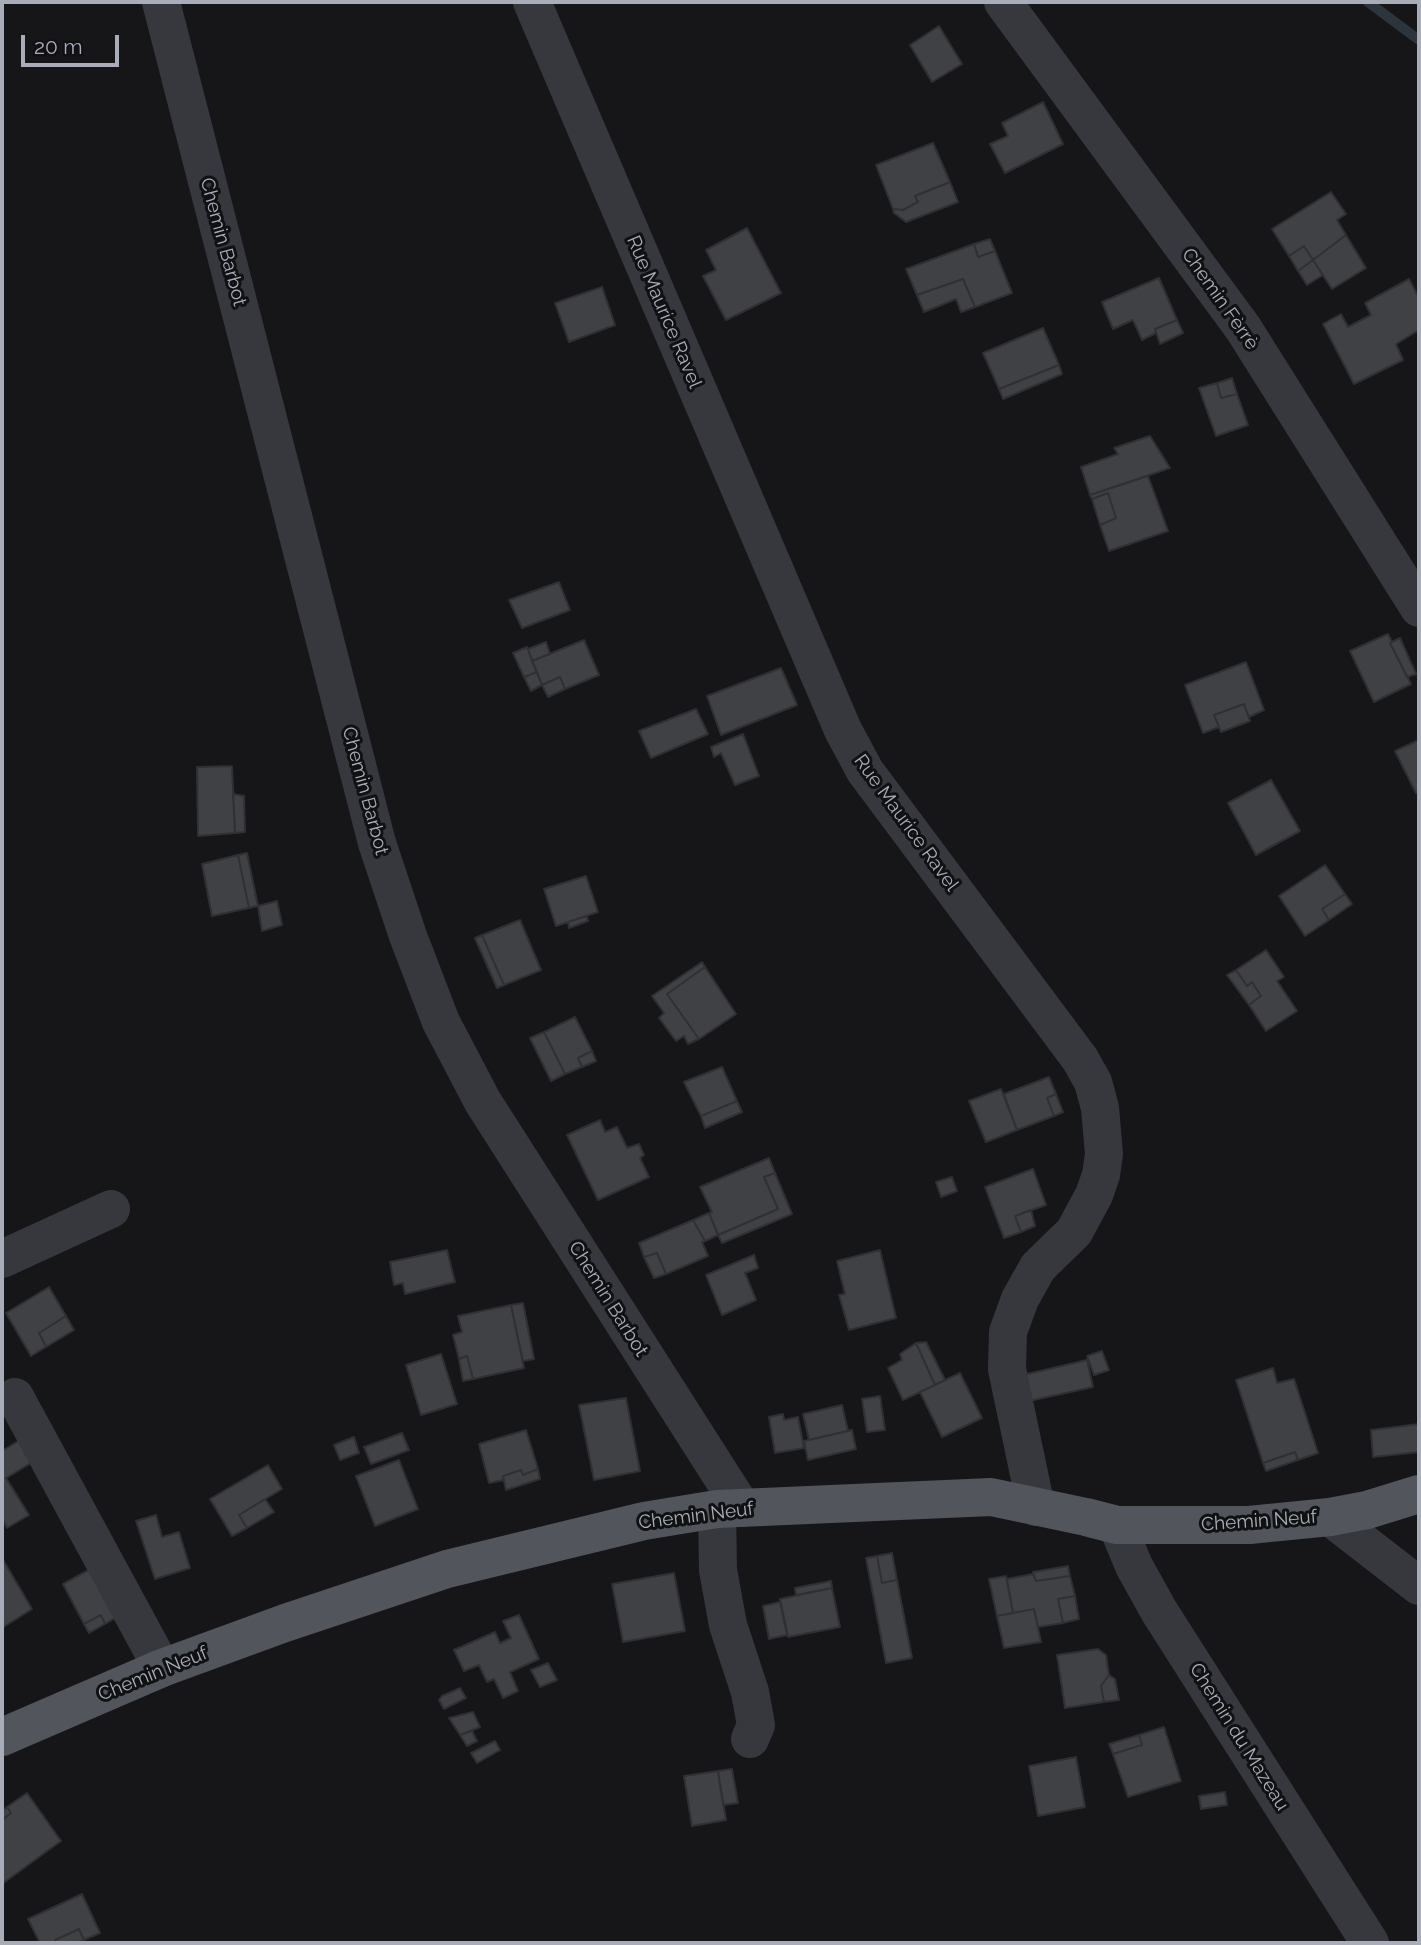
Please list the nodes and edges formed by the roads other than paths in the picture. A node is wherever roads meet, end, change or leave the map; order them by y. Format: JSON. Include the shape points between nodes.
{"nodes":[{"id":1,"x":161,"y":2,"type":"edge"},
{"id":2,"x":532,"y":2,"type":"edge"},
{"id":3,"x":1003,"y":2,"type":"edge"},
{"id":4,"x":1419,"y":608,"type":"edge"},
{"id":5,"x":111,"y":1209,"type":"dead end"},
{"id":6,"x":2,"y":1259,"type":"edge"},
{"id":7,"x":15,"y":1397,"type":"dead end"},
{"id":8,"x":1419,"y":1494,"type":"edge"},
{"id":9,"x":1037,"y":1507,"type":"junction"},
{"id":10,"x":729,"y":1509,"type":"junction"},
{"id":11,"x":1331,"y":1517,"type":"junction"},
{"id":12,"x":1117,"y":1525,"type":"junction"},
{"id":13,"x":1419,"y":1586,"type":"edge"},
{"id":14,"x":162,"y":1668,"type":"junction"},
{"id":15,"x":2,"y":1737,"type":"edge"},
{"id":16,"x":750,"y":1739,"type":"dead end"},
{"id":17,"x":1370,"y":1943,"type":"edge"}],
"edges":[{"from":1,"to":10,"type":"street","name":"Chemin Barbot","via":[[377,843],[408,936],[441,1022],[483,1102]]},
{"from":2,"to":9,"type":"street","name":"Rue Maurice Ravel","via":[[843,730],[865,771],[1093,1082],[1104,1154],[1101,1175],[1074,1232],[1038,1267],[1008,1332],[1007,1369]]},
{"from":3,"to":4,"type":"street","name":"Chemin Fèrrè","via":[[1243,328]]},
{"from":5,"to":6,"type":"street"},
{"from":7,"to":14,"type":"street"},
{"from":8,"to":11,"type":"main road","name":"Chemin Neuf"},
{"from":9,"to":10,"type":"main road","name":"Chemin Neuf","via":[[991,1497]]},
{"from":9,"to":12,"type":"main road","name":"Chemin Neuf"},
{"from":10,"to":14,"type":"main road","name":"Chemin Neuf","via":[[644,1521],[447,1569]]},
{"from":10,"to":16,"type":"street","via":[[718,1570],[728,1625],[750,1692],[756,1725]]},
{"from":11,"to":12,"type":"main road","name":"Chemin Neuf","via":[[1249,1525]]},
{"from":11,"to":13,"type":"street"},
{"from":12,"to":17,"type":"street","name":"Chemin du Mazeau","via":[[1159,1611]]},
{"from":14,"to":15,"type":"main road","name":"Chemin Neuf"}]}
